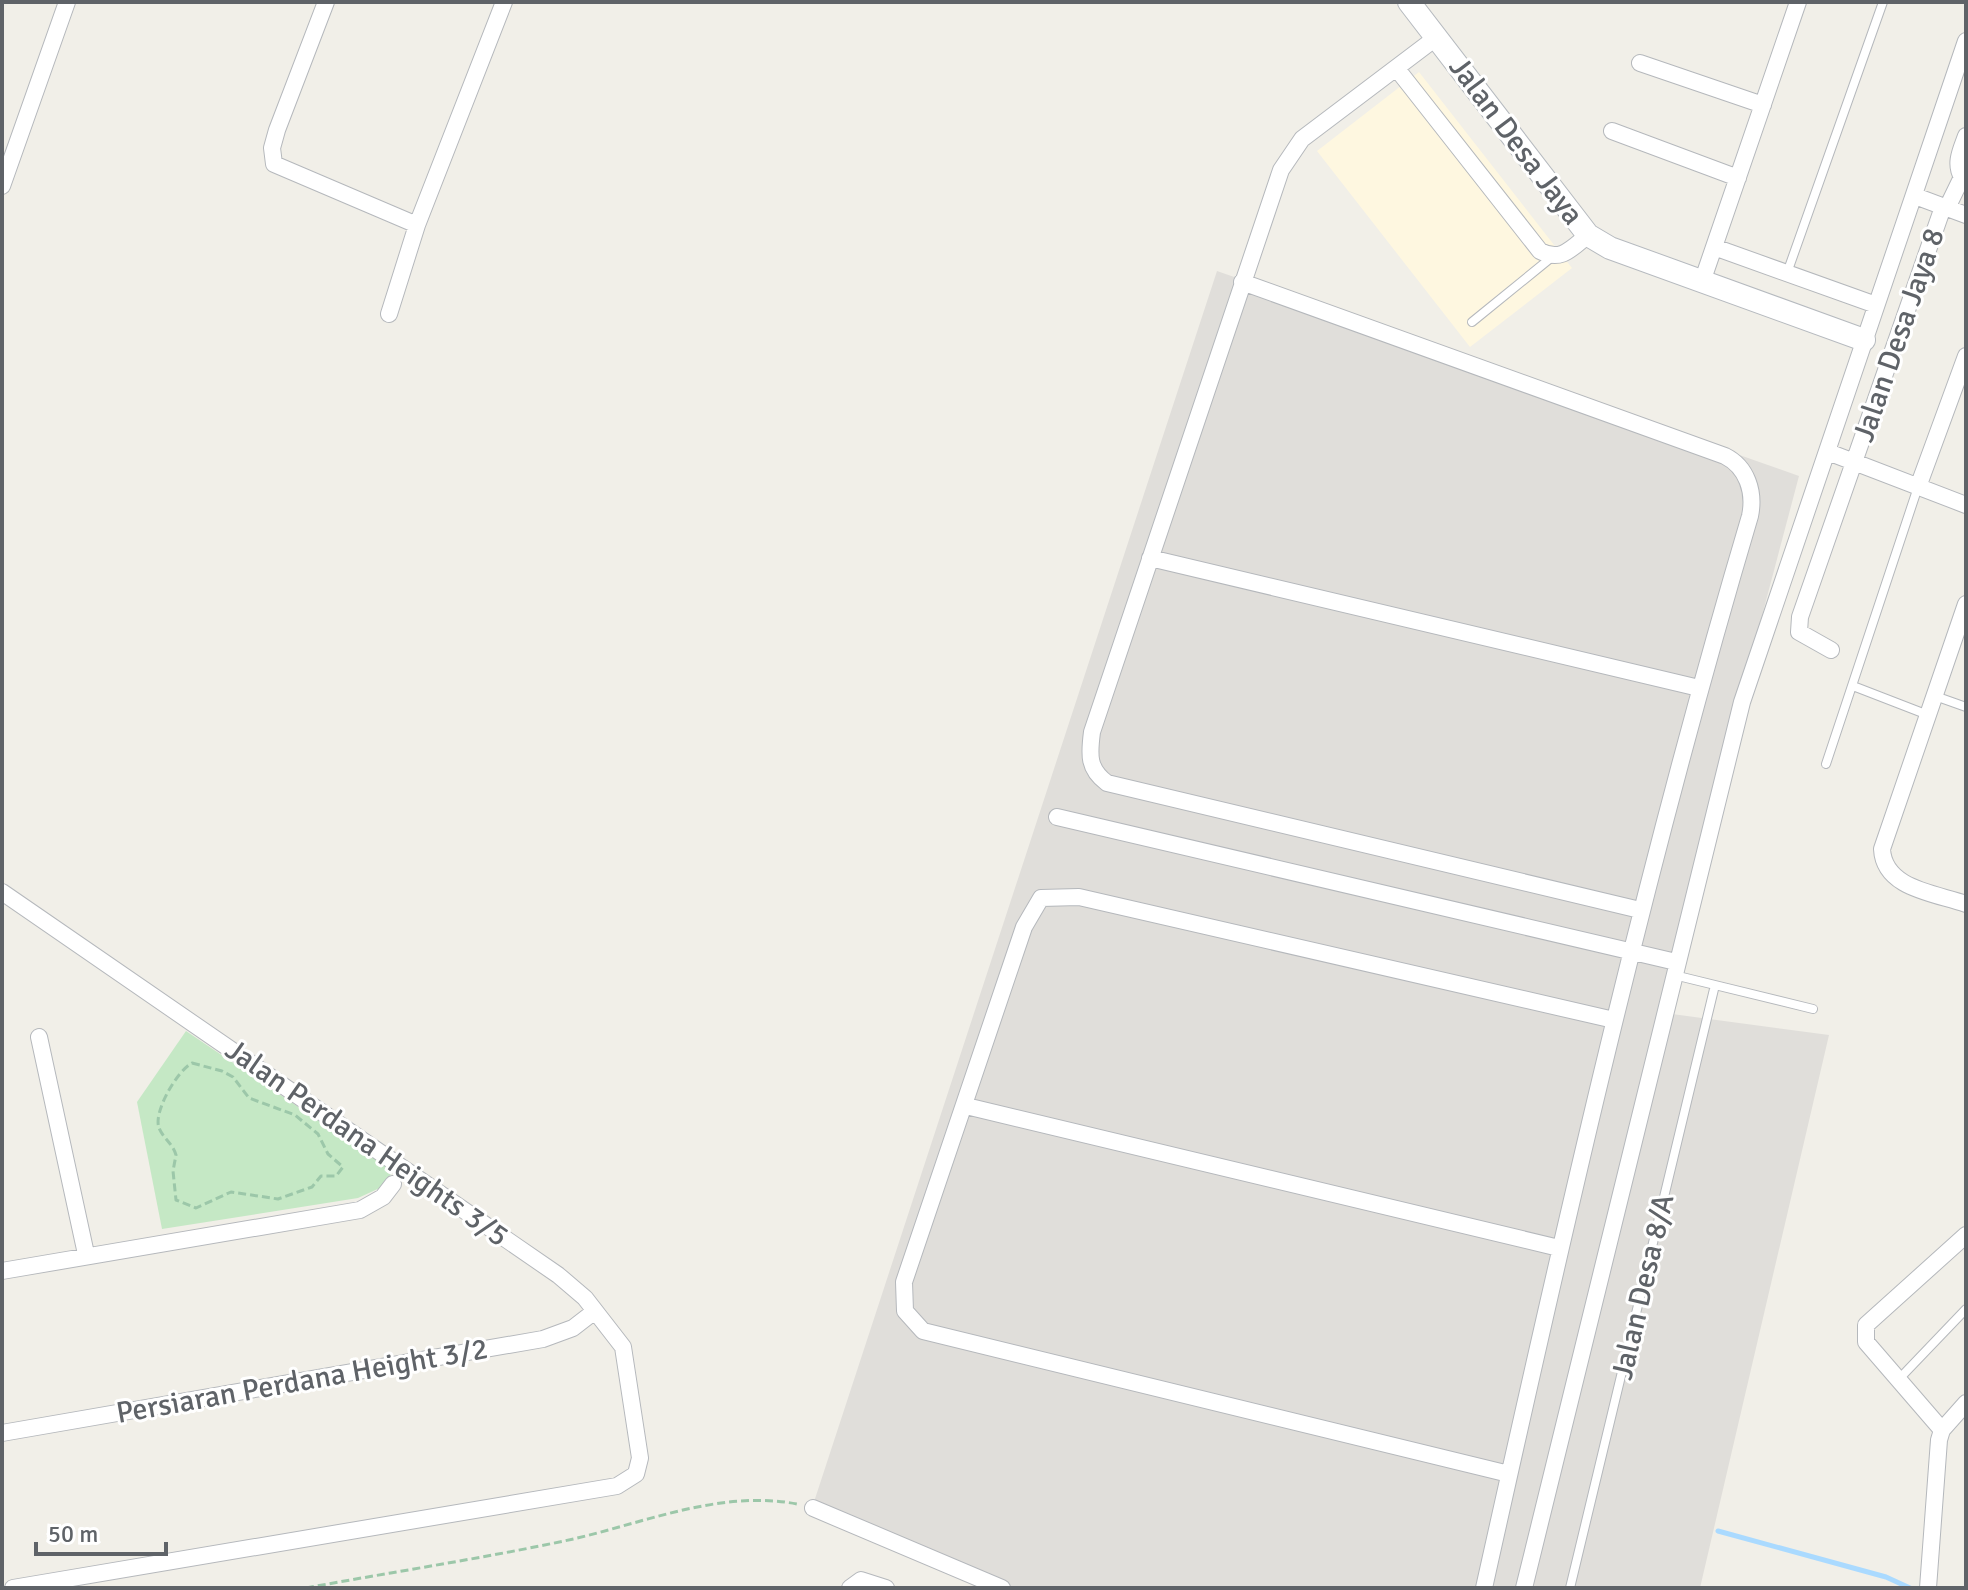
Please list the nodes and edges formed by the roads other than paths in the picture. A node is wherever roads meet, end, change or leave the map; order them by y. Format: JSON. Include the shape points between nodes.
{"nodes":[{"id":1,"x":67,"y":2,"type":"edge"},
{"id":2,"x":326,"y":2,"type":"edge"},
{"id":3,"x":504,"y":2,"type":"edge"},
{"id":4,"x":1409,"y":2,"type":"edge"},
{"id":5,"x":1798,"y":2,"type":"edge"},
{"id":6,"x":1883,"y":2,"type":"edge"},
{"id":7,"x":1437,"y":37,"type":"junction"},
{"id":8,"x":1966,"y":41,"type":"edge"},
{"id":9,"x":1640,"y":63,"type":"dead end"},
{"id":10,"x":1397,"y":69,"type":"junction"},
{"id":11,"x":1763,"y":105,"type":"junction"},
{"id":12,"x":1612,"y":131,"type":"dead end"},
{"id":13,"x":1966,"y":136,"type":"edge"},
{"id":14,"x":1738,"y":178,"type":"junction"},
{"id":15,"x":1964,"y":178,"type":"edge"},
{"id":16,"x":2,"y":186,"type":"edge"},
{"id":17,"x":1915,"y":196,"type":"junction"},
{"id":18,"x":1945,"y":207,"type":"junction"},
{"id":19,"x":1966,"y":215,"type":"edge"},
{"id":20,"x":417,"y":225,"type":"junction"},
{"id":21,"x":1588,"y":235,"type":"junction"},
{"id":22,"x":1714,"y":247,"type":"junction"},
{"id":23,"x":1552,"y":257,"type":"junction"},
{"id":24,"x":1787,"y":274,"type":"junction"},
{"id":25,"x":1242,"y":282,"type":"junction"},
{"id":26,"x":1702,"y":282,"type":"junction"},
{"id":27,"x":1876,"y":305,"type":"junction"},
{"id":28,"x":389,"y":314,"type":"dead end"},
{"id":29,"x":1472,"y":322,"type":"dead end"},
{"id":30,"x":1864,"y":340,"type":"junction"},
{"id":31,"x":1966,"y":356,"type":"edge"},
{"id":32,"x":1828,"y":452,"type":"junction"},
{"id":33,"x":1856,"y":463,"type":"junction"},
{"id":34,"x":1918,"y":487,"type":"junction"},
{"id":35,"x":1966,"y":505,"type":"edge"},
{"id":36,"x":1150,"y":558,"type":"junction"},
{"id":37,"x":1966,"y":604,"type":"edge"},
{"id":38,"x":1831,"y":650,"type":"dead end"},
{"id":39,"x":1853,"y":686,"type":"junction"},
{"id":40,"x":1699,"y":688,"type":"junction"},
{"id":41,"x":1935,"y":696,"type":"junction"},
{"id":42,"x":1966,"y":707,"type":"edge"},
{"id":43,"x":1929,"y":715,"type":"junction"},
{"id":44,"x":1826,"y":764,"type":"dead end"},
{"id":45,"x":1057,"y":817,"type":"dead end"},
{"id":46,"x":2,"y":892,"type":"edge"},
{"id":47,"x":1966,"y":904,"type":"edge"},
{"id":48,"x":1640,"y":910,"type":"junction"},
{"id":49,"x":1630,"y":952,"type":"junction"},
{"id":50,"x":1675,"y":968,"type":"junction"},
{"id":51,"x":1715,"y":985,"type":"junction"},
{"id":52,"x":1813,"y":1009,"type":"dead end"},
{"id":53,"x":1614,"y":1020,"type":"junction"},
{"id":54,"x":39,"y":1037,"type":"dead end"},
{"id":55,"x":966,"y":1106,"type":"junction"},
{"id":56,"x":393,"y":1184,"type":"dead end"},
{"id":57,"x":1966,"y":1235,"type":"edge"},
{"id":58,"x":1559,"y":1248,"type":"junction"},
{"id":59,"x":86,"y":1254,"type":"junction"},
{"id":60,"x":2,"y":1271,"type":"edge"},
{"id":61,"x":1966,"y":1309,"type":"edge"},
{"id":62,"x":595,"y":1311,"type":"junction"},
{"id":63,"x":1898,"y":1380,"type":"junction"},
{"id":64,"x":1966,"y":1403,"type":"edge"},
{"id":65,"x":1942,"y":1430,"type":"junction"},
{"id":66,"x":2,"y":1433,"type":"edge"},
{"id":67,"x":1509,"y":1474,"type":"junction"},
{"id":68,"x":813,"y":1508,"type":"road end"},
{"id":69,"x":1928,"y":1584,"type":"edge"},
{"id":70,"x":13,"y":1588,"type":"edge"},
{"id":71,"x":850,"y":1588,"type":"edge"},
{"id":72,"x":886,"y":1588,"type":"edge"},
{"id":73,"x":1002,"y":1588,"type":"edge"},
{"id":74,"x":1484,"y":1588,"type":"edge"},
{"id":75,"x":1524,"y":1588,"type":"edge"},
{"id":76,"x":1570,"y":1588,"type":"edge"}],
"edges":[{"from":1,"to":16,"type":"street"},
{"from":2,"to":20,"type":"street","via":[[277,130],[274,164]]},
{"from":3,"to":20,"type":"street"},
{"from":4,"to":7,"type":"street","name":"Jalan Desa Jaya"},
{"from":5,"to":11,"type":"street"},
{"from":6,"to":24,"type":"lane"},
{"from":7,"to":10,"type":"street"},
{"from":7,"to":21,"type":"street","name":"Jalan Desa Jaya"},
{"from":8,"to":17,"type":"street","name":"Jalan Desa Jaya 8"},
{"from":9,"to":11,"type":"street"},
{"from":10,"to":23,"type":"street","via":[[1540,251]]},
{"from":10,"to":25,"type":"street","via":[[1289,153]]},
{"from":11,"to":14,"type":"street"},
{"from":12,"to":14,"type":"street"},
{"from":13,"to":15,"type":"street","name":"Jalan Desa Jaya 8","via":[[1958,170]]},
{"from":14,"to":22,"type":"street"},
{"from":15,"to":18,"type":"street","name":"Jalan Desa Jaya 8"},
{"from":17,"to":18,"type":"street"},
{"from":17,"to":27,"type":"street","name":"Jalan Desa Jaya 8"},
{"from":18,"to":19,"type":"street"},
{"from":18,"to":33,"type":"street","name":"Jalan Desa Jaya 8"},
{"from":20,"to":28,"type":"street"},
{"from":21,"to":23,"type":"street","via":[[1564,255]]},
{"from":21,"to":26,"type":"street","name":"Jalan Desa Jaya"},
{"from":22,"to":24,"type":"street"},
{"from":22,"to":26,"type":"street"},
{"from":23,"to":29,"type":"lane"},
{"from":24,"to":27,"type":"street"},
{"from":25,"to":36,"type":"street"},
{"from":25,"to":40,"type":"street","via":[[1738,463],[1753,503]]},
{"from":26,"to":30,"type":"street","name":"Jalan Desa Jaya"},
{"from":27,"to":30,"type":"street","name":"Jalan Desa Jaya 8"},
{"from":30,"to":32,"type":"street","name":"Jalan Desa Jaya 8"},
{"from":31,"to":34,"type":"street"},
{"from":32,"to":33,"type":"street","name":"Jalan Desa Jaya 8"},
{"from":32,"to":50,"type":"street","name":"Jalan Desa Jaya 8","via":[[1742,702]]},
{"from":33,"to":34,"type":"street","name":"Jalan Desa Jaya 8"},
{"from":33,"to":38,"type":"street","name":"Jalan Desa Jaya 8","via":[[1797,626],[1804,636]]},
{"from":34,"to":35,"type":"street","name":"Jalan Desa Jaya 8"},
{"from":34,"to":39,"type":"lane"},
{"from":36,"to":40,"type":"street"},
{"from":36,"to":48,"type":"street","via":[[1092,732],[1090,762],[1107,783]]},
{"from":37,"to":41,"type":"street"},
{"from":39,"to":43,"type":"lane"},
{"from":39,"to":44,"type":"lane"},
{"from":40,"to":48,"type":"street"},
{"from":41,"to":42,"type":"lane"},
{"from":41,"to":43,"type":"street"},
{"from":43,"to":47,"type":"street","via":[[1882,857],[1895,879]]},
{"from":45,"to":49,"type":"street"},
{"from":46,"to":62,"type":"street","name":"Jalan Perdana Heights 3/5","via":[[558,1275]]},
{"from":48,"to":49,"type":"street"},
{"from":49,"to":50,"type":"street"},
{"from":49,"to":53,"type":"street"},
{"from":50,"to":51,"type":"lane"},
{"from":50,"to":75,"type":"street","name":"Jalan Desa Jaya 8"},
{"from":51,"to":52,"type":"lane"},
{"from":51,"to":76,"type":"lane","name":"Jalan Desa 8/A"},
{"from":53,"to":55,"type":"street","via":[[1059,895],[1041,898],[1024,927]]},
{"from":53,"to":58,"type":"street"},
{"from":54,"to":59,"type":"street"},
{"from":55,"to":58,"type":"street"},
{"from":55,"to":67,"type":"street","via":[[904,1282],[905,1311],[923,1331]]},
{"from":56,"to":59,"type":"street","via":[[383,1197],[360,1210]]},
{"from":57,"to":63,"type":"street","via":[[1866,1325],[1866,1342]]},
{"from":58,"to":67,"type":"street"},
{"from":59,"to":60,"type":"street"},
{"from":61,"to":63,"type":"lane"},
{"from":62,"to":66,"type":"street","name":"Persiaran Perdana Height 3/2","via":[[573,1328],[543,1339]]},
{"from":62,"to":70,"type":"street","name":"Jalan Perdana Heights 3/5","via":[[623,1347],[640,1458],[636,1474],[617,1486]]},
{"from":63,"to":65,"type":"street"},
{"from":64,"to":65,"type":"street"},
{"from":65,"to":69,"type":"street"},
{"from":67,"to":74,"type":"street"},
{"from":68,"to":73,"type":"street"},
{"from":71,"to":72,"type":"street","via":[[861,1580]]}]}
